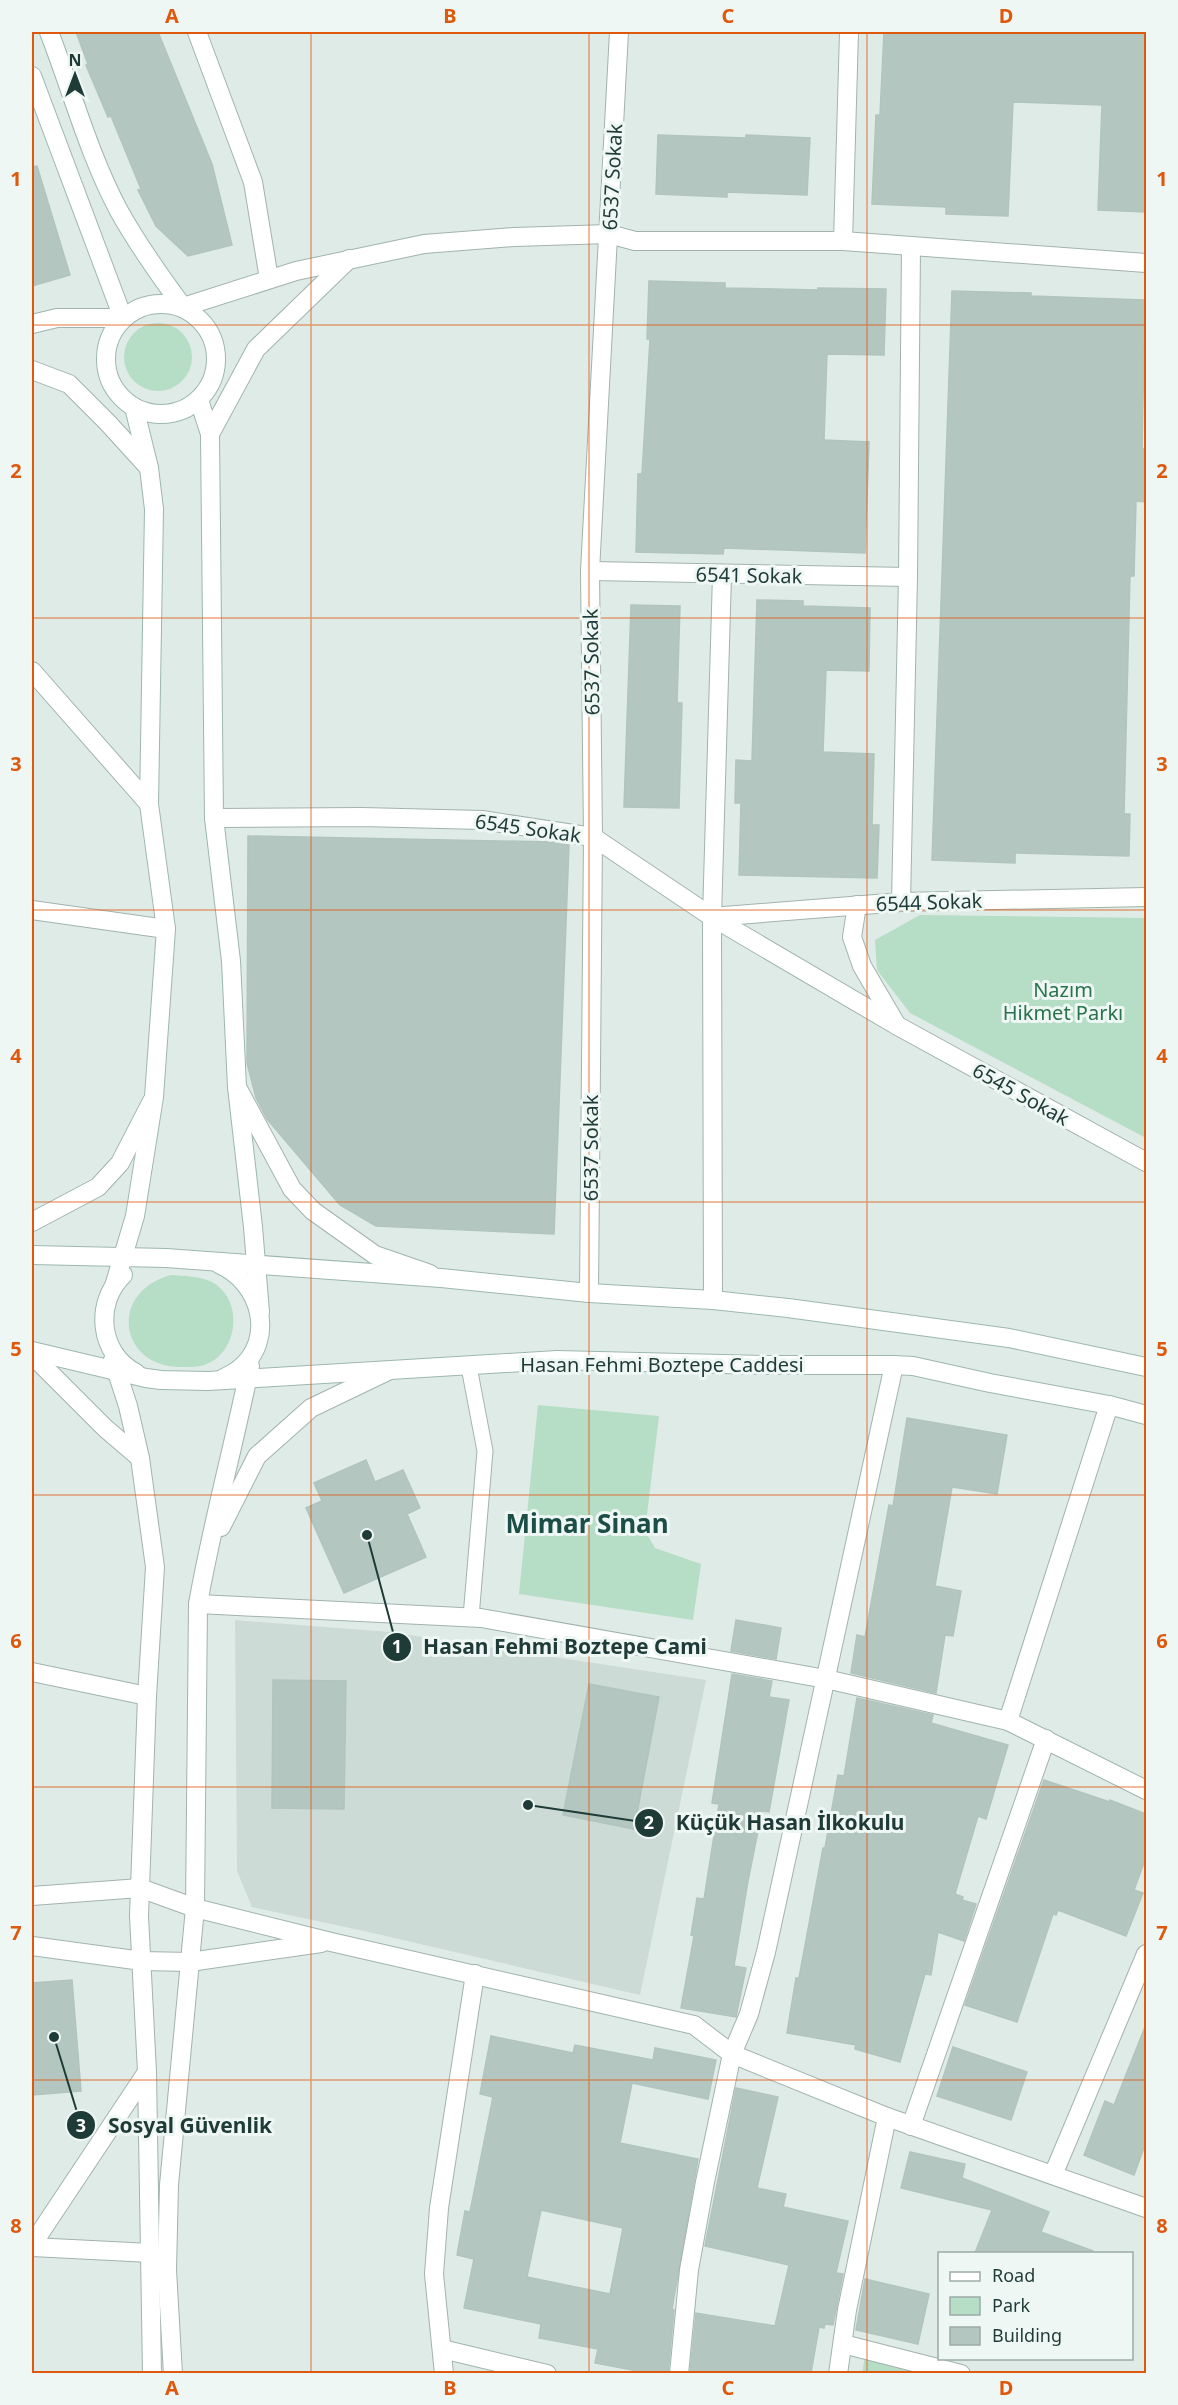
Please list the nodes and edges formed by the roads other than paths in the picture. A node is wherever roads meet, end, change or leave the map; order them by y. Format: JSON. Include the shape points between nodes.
{"nodes":[{"id":1,"x":49,"y":32,"type":"edge"},
{"id":2,"x":197,"y":32,"type":"edge"},
{"id":3,"x":619,"y":32,"type":"edge"},
{"id":4,"x":849,"y":32,"type":"edge"},
{"id":5,"x":32,"y":76,"type":"edge"},
{"id":6,"x":609,"y":234,"type":"junction"},
{"id":7,"x":843,"y":242,"type":"junction"},
{"id":8,"x":911,"y":246,"type":"junction"},
{"id":9,"x":350,"y":258,"type":"junction"},
{"id":10,"x":1146,"y":263,"type":"edge"},
{"id":11,"x":268,"y":279,"type":"junction"},
{"id":12,"x":183,"y":307,"type":"junction"},
{"id":13,"x":123,"y":318,"type":"junction"},
{"id":14,"x":32,"y":324,"type":"edge"},
{"id":15,"x":32,"y":370,"type":"edge"},
{"id":16,"x":199,"y":400,"type":"junction"},
{"id":17,"x":134,"y":407,"type":"junction"},
{"id":18,"x":210,"y":434,"type":"junction"},
{"id":19,"x":149,"y":468,"type":"junction"},
{"id":20,"x":590,"y":571,"type":"junction"},
{"id":21,"x":722,"y":575,"type":"junction"},
{"id":22,"x":908,"y":577,"type":"junction"},
{"id":23,"x":32,"y":671,"type":"edge"},
{"id":24,"x":149,"y":804,"type":"junction"},
{"id":25,"x":214,"y":818,"type":"junction"},
{"id":26,"x":593,"y":837,"type":"junction"},
{"id":27,"x":1146,"y":897,"type":"edge"},
{"id":28,"x":901,"y":902,"type":"junction"},
{"id":29,"x":857,"y":905,"type":"junction"},
{"id":30,"x":32,"y":910,"type":"edge"},
{"id":31,"x":712,"y":917,"type":"junction"},
{"id":32,"x":166,"y":929,"type":"junction"},
{"id":33,"x":896,"y":1026,"type":"junction"},
{"id":34,"x":237,"y":1087,"type":"junction"},
{"id":35,"x":154,"y":1097,"type":"junction"},
{"id":36,"x":1146,"y":1162,"type":"edge"},
{"id":37,"x":32,"y":1222,"type":"edge"},
{"id":38,"x":32,"y":1255,"type":"edge"},
{"id":39,"x":123,"y":1258,"type":"junction"},
{"id":40,"x":166,"y":1258,"type":"junction"},
{"id":41,"x":200,"y":1261,"type":"junction"},
{"id":42,"x":256,"y":1265,"type":"junction"},
{"id":43,"x":441,"y":1278,"type":"junction"},
{"id":44,"x":115,"y":1283,"type":"junction"},
{"id":45,"x":589,"y":1293,"type":"junction"},
{"id":46,"x":713,"y":1300,"type":"junction"},
{"id":47,"x":260,"y":1312,"type":"junction"},
{"id":48,"x":106,"y":1338,"type":"junction"},
{"id":49,"x":32,"y":1353,"type":"edge"},
{"id":50,"x":253,"y":1353,"type":"junction"},
{"id":51,"x":894,"y":1365,"type":"junction"},
{"id":52,"x":469,"y":1366,"type":"junction"},
{"id":53,"x":1146,"y":1367,"type":"edge"},
{"id":54,"x":117,"y":1371,"type":"junction"},
{"id":55,"x":388,"y":1371,"type":"junction"},
{"id":56,"x":146,"y":1378,"type":"junction"},
{"id":57,"x":248,"y":1378,"type":"junction"},
{"id":58,"x":220,"y":1380,"type":"junction"},
{"id":59,"x":1109,"y":1405,"type":"junction"},
{"id":60,"x":1146,"y":1415,"type":"edge"},
{"id":61,"x":140,"y":1458,"type":"junction"},
{"id":62,"x":206,"y":1555,"type":"junction"},
{"id":63,"x":198,"y":1604,"type":"junction"},
{"id":64,"x":471,"y":1617,"type":"junction"},
{"id":65,"x":32,"y":1672,"type":"edge"},
{"id":66,"x":826,"y":1679,"type":"junction"},
{"id":67,"x":147,"y":1696,"type":"junction"},
{"id":68,"x":1008,"y":1720,"type":"junction"},
{"id":69,"x":1046,"y":1739,"type":"junction"},
{"id":70,"x":1146,"y":1790,"type":"edge"},
{"id":71,"x":141,"y":1888,"type":"junction"},
{"id":72,"x":32,"y":1896,"type":"edge"},
{"id":73,"x":195,"y":1908,"type":"junction"},
{"id":74,"x":331,"y":1942,"type":"junction"},
{"id":75,"x":32,"y":1946,"type":"edge"},
{"id":76,"x":1146,"y":1954,"type":"edge"},
{"id":77,"x":142,"y":1961,"type":"junction"},
{"id":78,"x":190,"y":1962,"type":"junction"},
{"id":79,"x":475,"y":1974,"type":"junction"},
{"id":80,"x":1141,"y":1982,"type":"edge"},
{"id":81,"x":732,"y":2054,"type":"junction"},
{"id":82,"x":147,"y":2072,"type":"junction"},
{"id":83,"x":887,"y":2117,"type":"junction"},
{"id":84,"x":911,"y":2126,"type":"junction"},
{"id":85,"x":1053,"y":2175,"type":"junction"},
{"id":86,"x":1146,"y":2208,"type":"edge"},
{"id":87,"x":32,"y":2246,"type":"edge"},
{"id":88,"x":151,"y":2253,"type":"junction"},
{"id":89,"x":843,"y":2344,"type":"junction"},
{"id":90,"x":442,"y":2349,"type":"junction"},
{"id":91,"x":152,"y":2373,"type":"edge"},
{"id":92,"x":173,"y":2373,"type":"edge"},
{"id":93,"x":444,"y":2373,"type":"edge"},
{"id":94,"x":547,"y":2373,"type":"edge"},
{"id":95,"x":679,"y":2373,"type":"edge"},
{"id":96,"x":837,"y":2373,"type":"edge"},
{"id":97,"x":961,"y":2373,"type":"edge"}],
"edges":[{"from":1,"to":12,"type":"street","via":[[118,210]]},
{"from":2,"to":11,"type":"street","via":[[253,182]]},
{"from":3,"to":6,"type":"street","name":"6537 Sokak"},
{"from":4,"to":7,"type":"street"},
{"from":5,"to":13,"type":"street"},
{"from":6,"to":7,"type":"street","via":[[635,241]]},
{"from":6,"to":9,"type":"street","via":[[429,243]]},
{"from":6,"to":20,"type":"street","name":"6537 Sokak"},
{"from":7,"to":8,"type":"street"},
{"from":8,"to":10,"type":"street"},
{"from":8,"to":22,"type":"street"},
{"from":9,"to":11,"type":"street"},
{"from":9,"to":18,"type":"street","via":[[256,349]]},
{"from":11,"to":12,"type":"street"},
{"from":12,"to":13,"type":"street","via":[[151,304]]},
{"from":12,"to":16,"type":"street","via":[[210,332],[216,349],[216,368]]},
{"from":13,"to":14,"type":"street","via":[[57,318]]},
{"from":13,"to":17,"type":"street","via":[[112,331],[105,366],[120,397]]},
{"from":15,"to":19,"type":"street","via":[[69,384]]},
{"from":16,"to":17,"type":"street","via":[[168,414]]},
{"from":16,"to":18,"type":"street"},
{"from":17,"to":19,"type":"street"},
{"from":18,"to":25,"type":"street"},
{"from":19,"to":24,"type":"street","via":[[154,509]]},
{"from":20,"to":21,"type":"street","name":"6541 Sokak"},
{"from":20,"to":26,"type":"street","name":"6537 Sokak"},
{"from":21,"to":22,"type":"street","name":"6541 Sokak"},
{"from":21,"to":31,"type":"street"},
{"from":22,"to":28,"type":"street"},
{"from":23,"to":24,"type":"street"},
{"from":24,"to":32,"type":"street"},
{"from":25,"to":26,"type":"street","name":"6545 Sokak","via":[[482,820]]},
{"from":25,"to":34,"type":"street","via":[[231,961]]},
{"from":26,"to":31,"type":"street","name":"6545 Sokak"},
{"from":26,"to":45,"type":"street","name":"6537 Sokak"},
{"from":27,"to":28,"type":"street","name":"6544 Sokak"},
{"from":28,"to":29,"type":"street","name":"6544 Sokak"},
{"from":29,"to":31,"type":"street","name":"6544 Sokak"},
{"from":29,"to":33,"type":"street","via":[[852,937],[858,956]]},
{"from":30,"to":32,"type":"street"},
{"from":31,"to":33,"type":"street","name":"6545 Sokak"},
{"from":31,"to":46,"type":"street"},
{"from":32,"to":35,"type":"street"},
{"from":33,"to":36,"type":"street","name":"6545 Sokak"},
{"from":34,"to":42,"type":"street"},
{"from":34,"to":43,"type":"street","via":[[292,1189],[313,1211],[375,1255]]},
{"from":35,"to":37,"type":"street","via":[[120,1162],[98,1187]]},
{"from":35,"to":39,"type":"street","via":[[135,1216]]},
{"from":38,"to":39,"type":"street"},
{"from":39,"to":40,"type":"street"},
{"from":39,"to":44,"type":"street"},
{"from":40,"to":41,"type":"street"},
{"from":40,"to":44,"type":"street","via":[[129,1269]]},
{"from":41,"to":42,"type":"street"},
{"from":41,"to":47,"type":"street","via":[[221,1264],[240,1276],[253,1292]]},
{"from":42,"to":43,"type":"street"},
{"from":42,"to":47,"type":"street"},
{"from":43,"to":45,"type":"street"},
{"from":44,"to":48,"type":"street","via":[[106,1300]]},
{"from":45,"to":46,"type":"street"},
{"from":46,"to":53,"type":"street","via":[[1009,1338]]},
{"from":47,"to":50,"type":"street","via":[[260,1333]]},
{"from":48,"to":54,"type":"street"},
{"from":48,"to":56,"type":"street","via":[[128,1369]]},
{"from":49,"to":54,"type":"street","name":"Hasan Fehmi Boztepe Caddesi"},
{"from":49,"to":61,"type":"street"},
{"from":50,"to":57,"type":"street"},
{"from":50,"to":58,"type":"street","via":[[239,1370]]},
{"from":51,"to":52,"type":"street","name":"Hasan Fehmi Boztepe Caddesi","via":[[557,1360]]},
{"from":51,"to":59,"type":"street","name":"Hasan Fehmi Boztepe Caddesi"},
{"from":51,"to":66,"type":"street"},
{"from":52,"to":55,"type":"street","name":"Hasan Fehmi Boztepe Caddesi"},
{"from":52,"to":64,"type":"lane","via":[[485,1451]]},
{"from":54,"to":56,"type":"street","name":"Hasan Fehmi Boztepe Caddesi"},
{"from":54,"to":61,"type":"street"},
{"from":55,"to":57,"type":"street","name":"Hasan Fehmi Boztepe Caddesi"},
{"from":55,"to":62,"type":"street","via":[[311,1408],[256,1456]]},
{"from":56,"to":58,"type":"street","name":"Hasan Fehmi Boztepe Caddesi"},
{"from":57,"to":58,"type":"street","name":"Hasan Fehmi Boztepe Caddesi"},
{"from":57,"to":62,"type":"street"},
{"from":59,"to":60,"type":"street","name":"Hasan Fehmi Boztepe Caddesi"},
{"from":59,"to":68,"type":"street"},
{"from":61,"to":67,"type":"street","via":[[155,1567]]},
{"from":62,"to":63,"type":"street"},
{"from":63,"to":64,"type":"street"},
{"from":63,"to":73,"type":"street"},
{"from":64,"to":66,"type":"street"},
{"from":65,"to":67,"type":"street"},
{"from":66,"to":68,"type":"street"},
{"from":66,"to":81,"type":"street","via":[[766,1952],[749,2014]]},
{"from":67,"to":71,"type":"street"},
{"from":68,"to":69,"type":"street"},
{"from":69,"to":70,"type":"street"},
{"from":69,"to":84,"type":"street"},
{"from":71,"to":72,"type":"street"},
{"from":71,"to":73,"type":"street"},
{"from":71,"to":77,"type":"street"},
{"from":73,"to":74,"type":"street"},
{"from":73,"to":78,"type":"street"},
{"from":74,"to":78,"type":"street"},
{"from":74,"to":79,"type":"street"},
{"from":75,"to":77,"type":"street"},
{"from":76,"to":80,"type":"street"},
{"from":77,"to":78,"type":"street"},
{"from":77,"to":82,"type":"street"},
{"from":78,"to":92,"type":"street","via":[[169,2185],[167,2270]]},
{"from":79,"to":81,"type":"street","via":[[694,2025]]},
{"from":79,"to":90,"type":"street","via":[[439,2208],[434,2274]]},
{"from":80,"to":85,"type":"street"},
{"from":81,"to":83,"type":"street"},
{"from":81,"to":95,"type":"street","via":[[689,2270]]},
{"from":82,"to":87,"type":"street"},
{"from":82,"to":88,"type":"street"},
{"from":83,"to":84,"type":"street"},
{"from":83,"to":89,"type":"street"},
{"from":84,"to":85,"type":"street"},
{"from":85,"to":86,"type":"street"},
{"from":87,"to":88,"type":"street"},
{"from":88,"to":91,"type":"street"},
{"from":89,"to":96,"type":"street"},
{"from":89,"to":97,"type":"street"},
{"from":90,"to":93,"type":"street"},
{"from":90,"to":94,"type":"street"}]}
